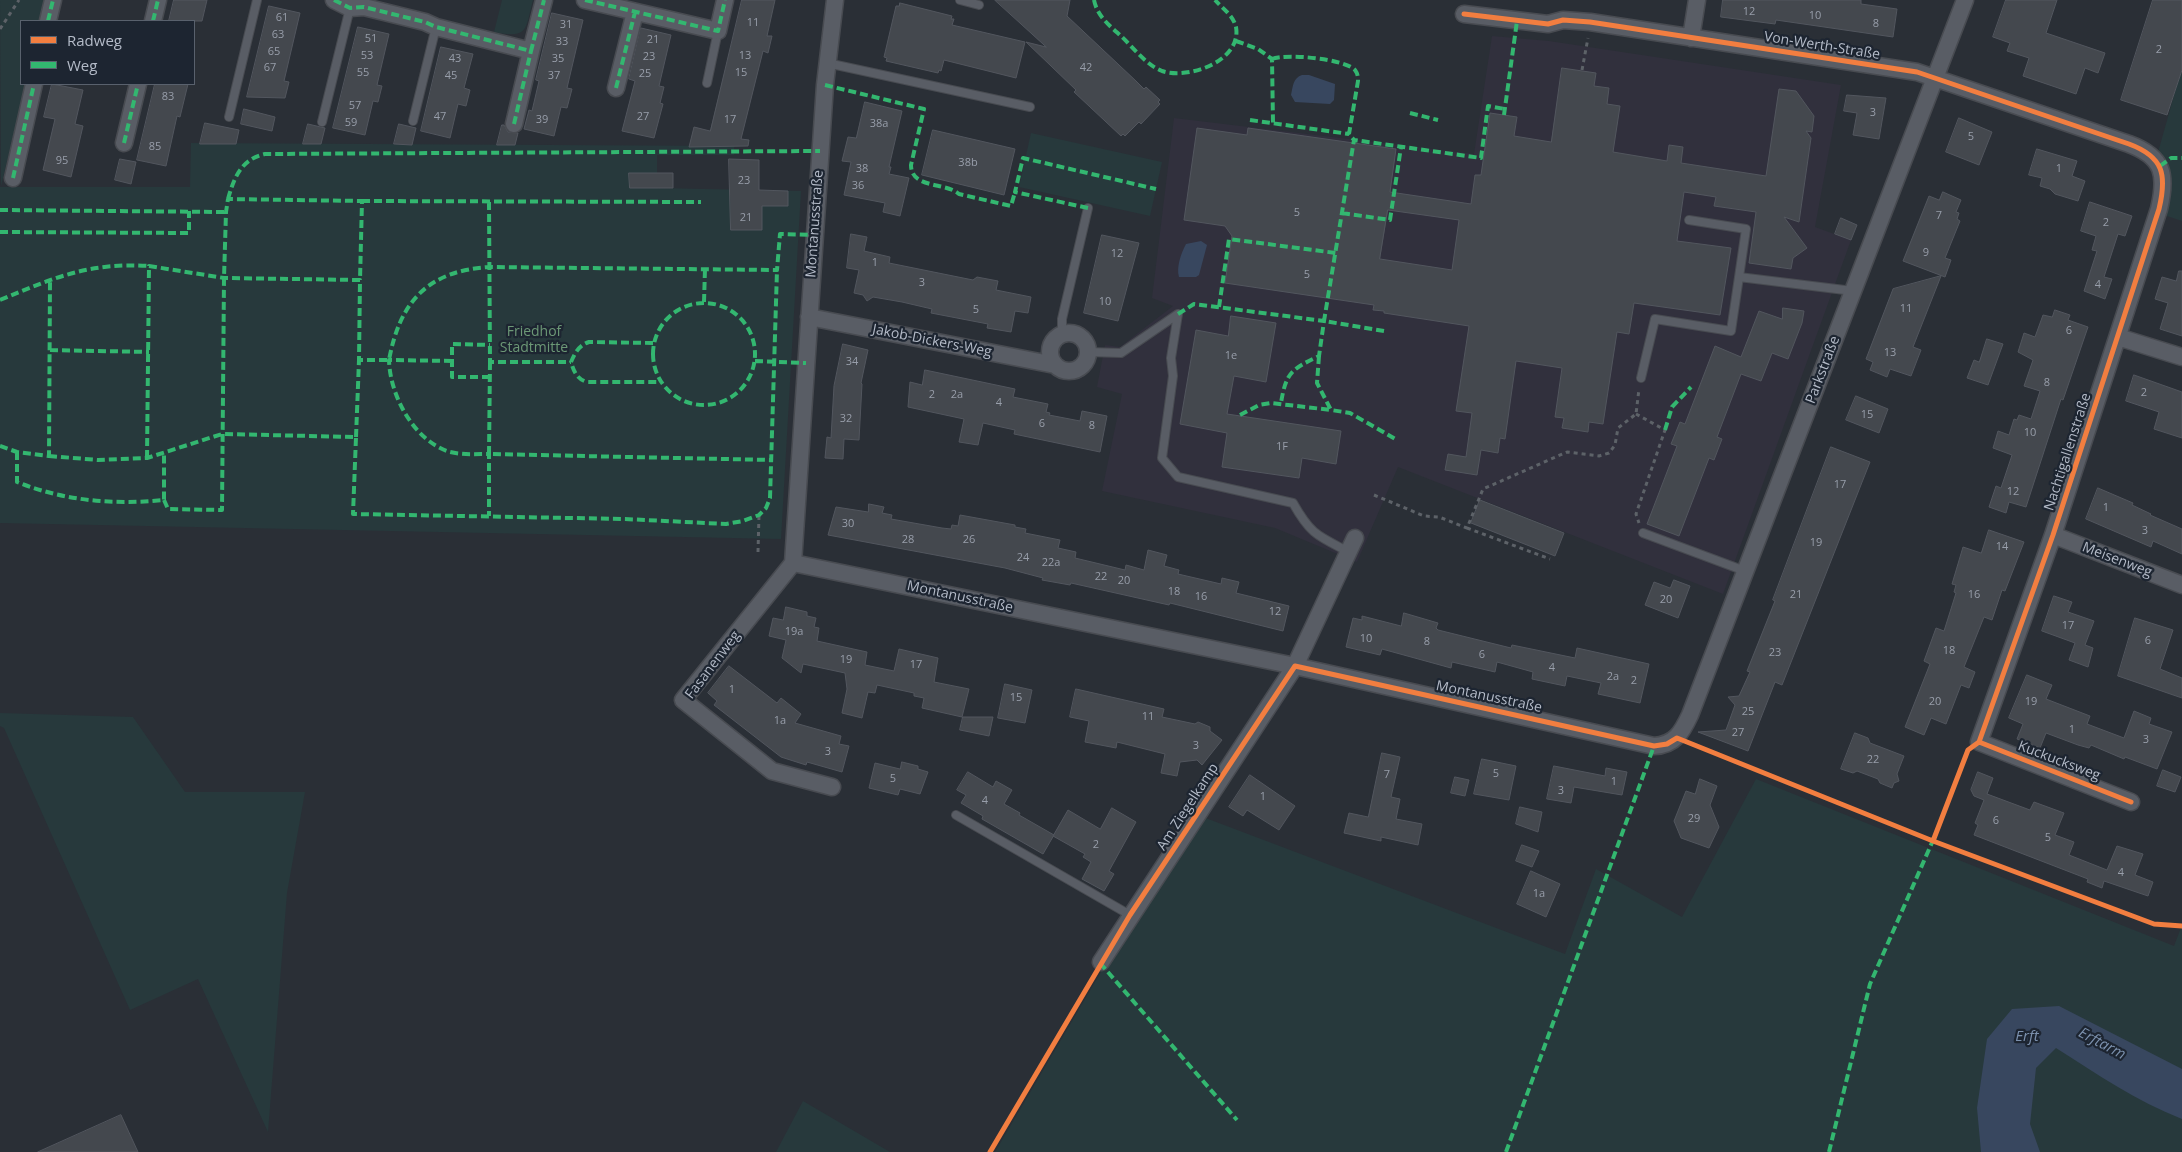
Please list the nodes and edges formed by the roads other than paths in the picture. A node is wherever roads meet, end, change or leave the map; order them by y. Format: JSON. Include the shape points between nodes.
{"nodes":[{"id":1,"x":53,"y":0,"type":"edge"},
{"id":2,"x":158,"y":0,"type":"edge"},
{"id":3,"x":257,"y":0,"type":"edge"},
{"id":4,"x":334,"y":0,"type":"edge"},
{"id":5,"x":544,"y":0,"type":"edge"},
{"id":6,"x":585,"y":0,"type":"edge"},
{"id":7,"x":725,"y":0,"type":"edge"},
{"id":8,"x":835,"y":0,"type":"edge"},
{"id":9,"x":960,"y":0,"type":"edge"},
{"id":10,"x":1697,"y":0,"type":"edge"},
{"id":11,"x":1965,"y":0,"type":"edge"},
{"id":12,"x":979,"y":5,"type":"dead end"},
{"id":13,"x":350,"y":8,"type":"junction"},
{"id":14,"x":635,"y":12,"type":"junction"},
{"id":15,"x":1464,"y":14,"type":"dead end"},
{"id":16,"x":48,"y":20,"type":"edge"},
{"id":17,"x":153,"y":20,"type":"edge"},
{"id":18,"x":436,"y":27,"type":"junction"},
{"id":19,"x":718,"y":31,"type":"junction"},
{"id":20,"x":1691,"y":38,"type":"junction"},
{"id":21,"x":531,"y":51,"type":"junction"},
{"id":22,"x":827,"y":63,"type":"junction"},
{"id":23,"x":1936,"y":79,"type":"junction"},
{"id":24,"x":707,"y":83,"type":"dead end"},
{"id":25,"x":34,"y":85,"type":"edge"},
{"id":26,"x":138,"y":85,"type":"edge"},
{"id":27,"x":616,"y":88,"type":"dead end"},
{"id":28,"x":1030,"y":107,"type":"dead end"},
{"id":29,"x":229,"y":117,"type":"dead end"},
{"id":30,"x":414,"y":121,"type":"dead end"},
{"id":31,"x":322,"y":122,"type":"dead end"},
{"id":32,"x":514,"y":124,"type":"dead end"},
{"id":33,"x":124,"y":143,"type":"dead end"},
{"id":34,"x":2160,"y":166,"type":"joint"},
{"id":35,"x":13,"y":178,"type":"dead end"},
{"id":36,"x":1088,"y":208,"type":"dead end"},
{"id":37,"x":1689,"y":220,"type":"dead end"},
{"id":38,"x":1738,"y":277,"type":"junction"},
{"id":39,"x":1853,"y":291,"type":"junction"},
{"id":40,"x":810,"y":316,"type":"junction"},
{"id":41,"x":1062,"y":335,"type":"junction"},
{"id":42,"x":2118,"y":337,"type":"junction"},
{"id":43,"x":1088,"y":352,"type":"junction"},
{"id":44,"x":2182,"y":356,"type":"edge"},
{"id":45,"x":1055,"y":365,"type":"junction"},
{"id":46,"x":1641,"y":378,"type":"road end"},
{"id":47,"x":1643,"y":533,"type":"road end"},
{"id":48,"x":2053,"y":535,"type":"junction"},
{"id":49,"x":1352,"y":545,"type":"joint"},
{"id":50,"x":793,"y":563,"type":"junction"},
{"id":51,"x":1745,"y":571,"type":"junction"},
{"id":52,"x":2182,"y":584,"type":"edge"},
{"id":53,"x":1295,"y":666,"type":"junction"},
{"id":54,"x":1677,"y":738,"type":"joint"},
{"id":55,"x":1979,"y":742,"type":"joint"},
{"id":56,"x":832,"y":787,"type":"dead end"},
{"id":57,"x":2131,"y":802,"type":"dead end"},
{"id":58,"x":956,"y":814,"type":"dead end"},
{"id":59,"x":1130,"y":915,"type":"junction"},
{"id":60,"x":1101,"y":962,"type":"dead end"}],
"edges":[{"from":1,"to":16,"type":"street"},
{"from":2,"to":17,"type":"street"},
{"from":3,"to":29,"type":"lane"},
{"from":4,"to":13,"type":"street"},
{"from":5,"to":21,"type":"street"},
{"from":6,"to":14,"type":"street"},
{"from":7,"to":19,"type":"street"},
{"from":8,"to":22,"type":"street","name":"Montanusstraße"},
{"from":9,"to":12,"type":"lane"},
{"from":10,"to":20,"type":"street"},
{"from":11,"to":23,"type":"street","name":"Parkstraße"},
{"from":13,"to":18,"type":"street","via":[[364,7]]},
{"from":13,"to":31,"type":"lane"},
{"from":14,"to":19,"type":"street"},
{"from":14,"to":27,"type":"street"},
{"from":15,"to":20,"type":"street","name":"Von-Werth-Straße","via":[[1548,24],[1563,20],[1590,22]]},
{"from":18,"to":21,"type":"street"},
{"from":18,"to":30,"type":"lane"},
{"from":19,"to":24,"type":"lane"},
{"from":20,"to":23,"type":"street","name":"Von-Werth-Straße","via":[[1917,72]]},
{"from":21,"to":32,"type":"street"},
{"from":22,"to":28,"type":"lane"},
{"from":22,"to":40,"type":"street","name":"Montanusstraße"},
{"from":23,"to":34,"type":"street","name":"Von-Werth-Straße","via":[[2138,147],[2150,154]]},
{"from":23,"to":39,"type":"street","name":"Parkstraße"},
{"from":25,"to":35,"type":"street"},
{"from":26,"to":33,"type":"street"},
{"from":34,"to":42,"type":"street","name":"Nachtigallenstraße","via":[[2163,186],[2159,209]]},
{"from":36,"to":41,"type":"lane","via":[[1062,319]]},
{"from":37,"to":38,"type":"lane","via":[[1746,229]]},
{"from":38,"to":39,"type":"lane"},
{"from":38,"to":46,"type":"lane","via":[[1730,331],[1655,319]]},
{"from":39,"to":51,"type":"street","name":"Parkstraße"},
{"from":40,"to":45,"type":"street","name":"Jakob-Dickers-Weg"},
{"from":40,"to":50,"type":"street","name":"Montanusstraße"},
{"from":41,"to":43,"type":"street","via":[[1071,333],[1079,336]]},
{"from":41,"to":45,"type":"street","via":[[1050,350]]},
{"from":42,"to":44,"type":"street"},
{"from":42,"to":48,"type":"street","name":"Nachtigallenstraße"},
{"from":43,"to":45,"type":"street","name":"Jakob-Dickers-Weg","via":[[1083,365],[1074,370],[1063,370]]},
{"from":43,"to":49,"type":"lane","via":[[1121,353],[1178,314],[1162,458],[1178,477],[1293,503],[1314,534]]},
{"from":47,"to":51,"type":"lane"},
{"from":48,"to":52,"type":"street","name":"Meisenweg"},
{"from":48,"to":55,"type":"street","name":"Nachtigallenstraße"},
{"from":49,"to":53,"type":"street","name":"Am Ziegelkamp"},
{"from":50,"to":53,"type":"street","name":"Montanusstraße"},
{"from":50,"to":56,"type":"street","name":"Fasanenweg","via":[[683,700],[772,771]]},
{"from":51,"to":54,"type":"street","name":"Parkstraße","via":[[1690,715]]},
{"from":53,"to":54,"type":"street","name":"Montanusstraße","via":[[1654,746]]},
{"from":53,"to":59,"type":"street","name":"Am Ziegelkamp"},
{"from":55,"to":57,"type":"street","name":"Kuckucksweg"},
{"from":58,"to":59,"type":"lane"},
{"from":59,"to":60,"type":"street","name":"Am Ziegelkamp"}]}
